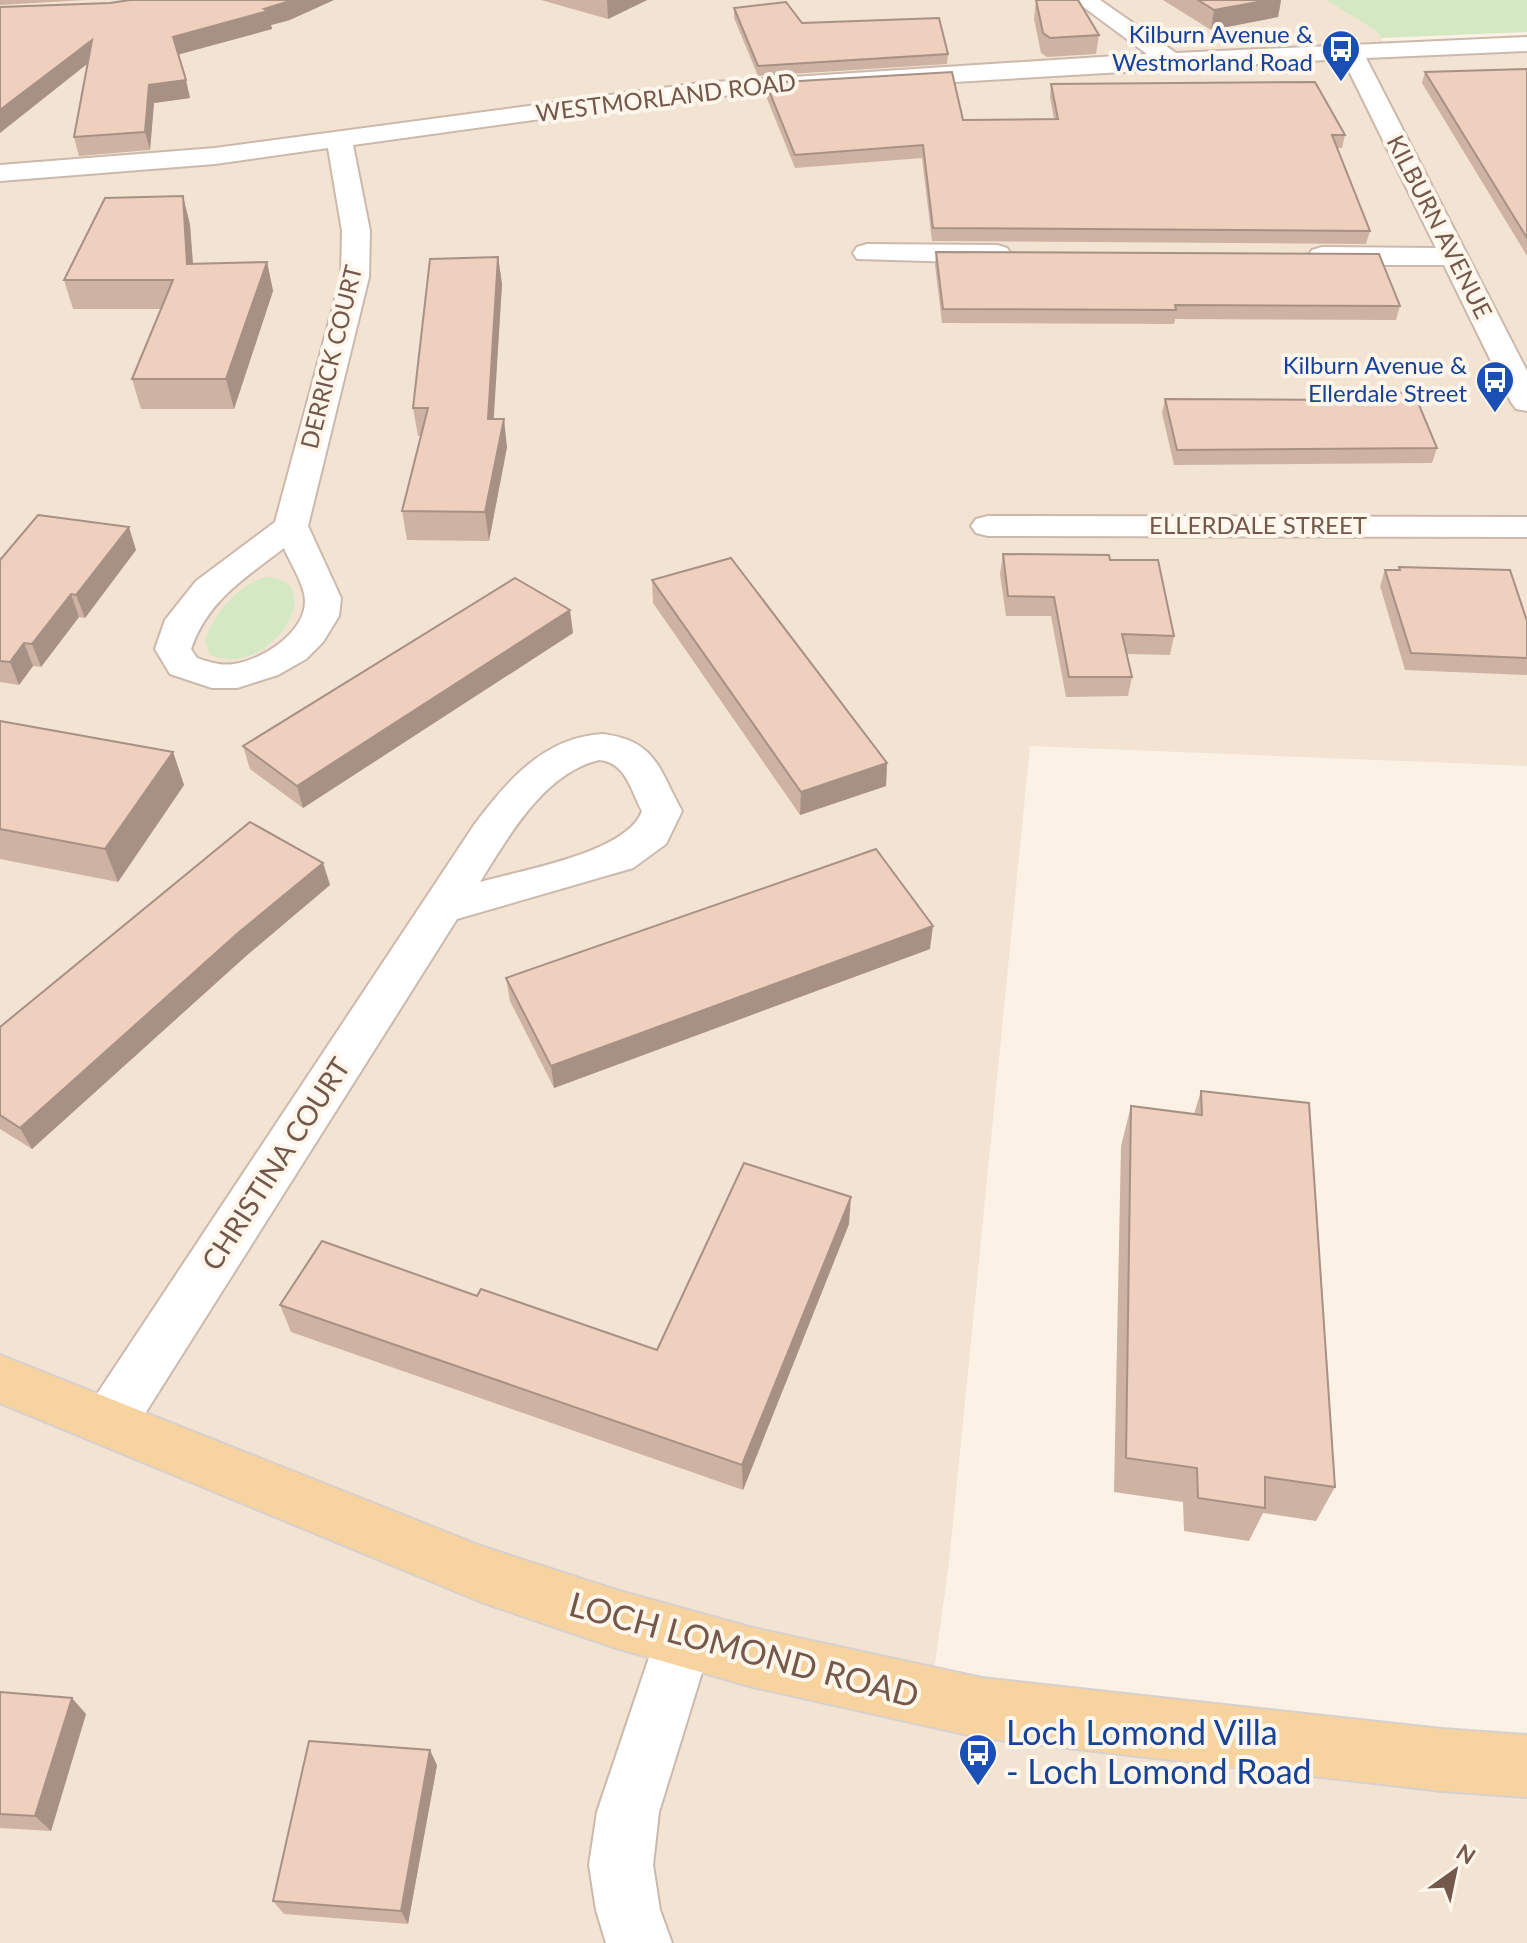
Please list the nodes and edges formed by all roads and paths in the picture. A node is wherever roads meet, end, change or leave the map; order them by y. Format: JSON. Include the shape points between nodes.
{"nodes":[{"id":1,"x":1085,"y":0,"type":"edge"},
{"id":2,"x":1527,"y":44,"type":"edge"},
{"id":3,"x":1351,"y":52,"type":"junction"},
{"id":4,"x":1171,"y":60,"type":"junction"},
{"id":5,"x":339,"y":140,"type":"junction"},
{"id":6,"x":0,"y":173,"type":"edge"},
{"id":7,"x":867,"y":253,"type":"dead end"},
{"id":8,"x":1026,"y":254,"type":"edge"},
{"id":9,"x":1289,"y":256,"type":"edge"},
{"id":10,"x":1454,"y":257,"type":"junction"},
{"id":11,"x":1527,"y":402,"type":"edge"},
{"id":12,"x":291,"y":526,"type":"junction"},
{"id":13,"x":988,"y":526,"type":"dead end"},
{"id":14,"x":1527,"y":527,"type":"edge"},
{"id":15,"x":442,"y":908,"type":"junction"},
{"id":16,"x":0,"y":1379,"type":"edge"},
{"id":17,"x":110,"y":1421,"type":"junction"},
{"id":18,"x":683,"y":1640,"type":"junction"},
{"id":19,"x":1527,"y":1766,"type":"edge"},
{"id":20,"x":639,"y":1943,"type":"edge"}],
"edges":[{"from":1,"to":4,"type":"street"},
{"from":2,"to":3,"type":"street","name":"WESTMORLAND ROAD"},
{"from":3,"to":4,"type":"street","name":"WESTMORLAND ROAD"},
{"from":3,"to":10,"type":"street","name":"KILBURN AVENUE"},
{"from":4,"to":5,"type":"street","name":"WESTMORLAND ROAD","via":[[700,90]]},
{"from":5,"to":6,"type":"street","name":"WESTMORLAND ROAD"},
{"from":5,"to":12,"type":"street","name":"DERRICK COURT","via":[[356,231],[355,277]]},
{"from":7,"to":8,"type":"street"},
{"from":9,"to":10,"type":"street"},
{"from":10,"to":11,"type":"street","name":"KILBURN AVENUE"},
{"from":12,"to":12,"type":"street","via":[[209,589],[183,620],[173,649],[183,666],[212,676],[237,676],[293,651],[310,634],[321,616],[323,598]]},
{"from":13,"to":14,"type":"street","name":"ELLERDALE STREET"},
{"from":15,"to":15,"type":"street","name":"CHRISTINA COURT","via":[[511,804],[562,757],[610,747],[633,757],[662,811],[657,830],[643,845],[618,858]]},
{"from":15,"to":17,"type":"street","name":"CHRISTINA COURT"},
{"from":16,"to":17,"type":"main road","name":"LOCH LOMOND ROAD"},
{"from":17,"to":18,"type":"main road","name":"LOCH LOMOND ROAD","via":[[434,1557]]},
{"from":18,"to":19,"type":"main road","name":"LOCH LOMOND ROAD","via":[[982,1708]]},
{"from":18,"to":20,"type":"street","via":[[626,1825],[621,1865]]}]}
